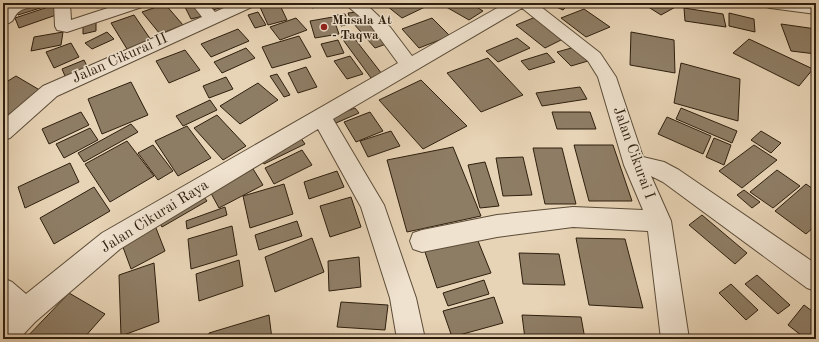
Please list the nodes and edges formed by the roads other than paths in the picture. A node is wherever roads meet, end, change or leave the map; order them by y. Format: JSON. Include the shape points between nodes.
{"nodes":[{"id":1,"x":29,"y":3,"type":"edge"},
{"id":2,"x":62,"y":3,"type":"edge"},
{"id":3,"x":139,"y":3,"type":"edge"},
{"id":4,"x":199,"y":3,"type":"edge"},
{"id":5,"x":248,"y":3,"type":"edge"},
{"id":6,"x":352,"y":3,"type":"edge"},
{"id":7,"x":518,"y":3,"type":"edge"},
{"id":8,"x":526,"y":3,"type":"edge"},
{"id":9,"x":770,"y":3,"type":"edge"},
{"id":10,"x":816,"y":9,"type":"edge"},
{"id":11,"x":212,"y":19,"type":"junction"},
{"id":12,"x":3,"y":20,"type":"edge"},
{"id":13,"x":409,"y":65,"type":"junction"},
{"id":14,"x":322,"y":118,"type":"junction"},
{"id":15,"x":3,"y":132,"type":"edge"},
{"id":16,"x":635,"y":164,"type":"junction"},
{"id":17,"x":659,"y":221,"type":"junction"},
{"id":18,"x":422,"y":241,"type":"dead end"},
{"id":19,"x":816,"y":279,"type":"edge"},
{"id":20,"x":3,"y":291,"type":"edge"},
{"id":21,"x":25,"y":312,"type":"junction"},
{"id":22,"x":3,"y":336,"type":"edge"},
{"id":23,"x":411,"y":339,"type":"edge"},
{"id":24,"x":675,"y":339,"type":"edge"}],
"edges":[{"from":1,"to":12,"type":"street","via":[[9,10],[8,17]]},
{"from":2,"to":3,"type":"street","via":[[64,26],[67,26]]},
{"from":4,"to":11,"type":"street"},
{"from":5,"to":11,"type":"street","name":"Jalan Cikurai II"},
{"from":6,"to":13,"type":"street","via":[[382,27]]},
{"from":7,"to":13,"type":"street","name":"Jalan Cikurai Raya"},
{"from":8,"to":16,"type":"street","name":"Jalan Cikurai I","via":[[594,56],[607,77]]},
{"from":9,"to":10,"type":"street"},
{"from":11,"to":15,"type":"street","name":"Jalan Cikurai II","via":[[50,91]]},
{"from":13,"to":14,"type":"street","name":"Jalan Cikurai Raya"},
{"from":14,"to":21,"type":"street","name":"Jalan Cikurai Raya","via":[[111,241]]},
{"from":14,"to":23,"type":"street","via":[[372,205],[403,298]]},
{"from":16,"to":17,"type":"street","name":"Jalan Cikurai I"},
{"from":16,"to":19,"type":"street","via":[[656,168],[671,176]]},
{"from":17,"to":18,"type":"street","via":[[573,216],[498,226]]},
{"from":17,"to":24,"type":"street","name":"Jalan Cikurai I"},
{"from":20,"to":21,"type":"street"},
{"from":21,"to":22,"type":"street","name":"Jalan Cikurai Raya"}]}
